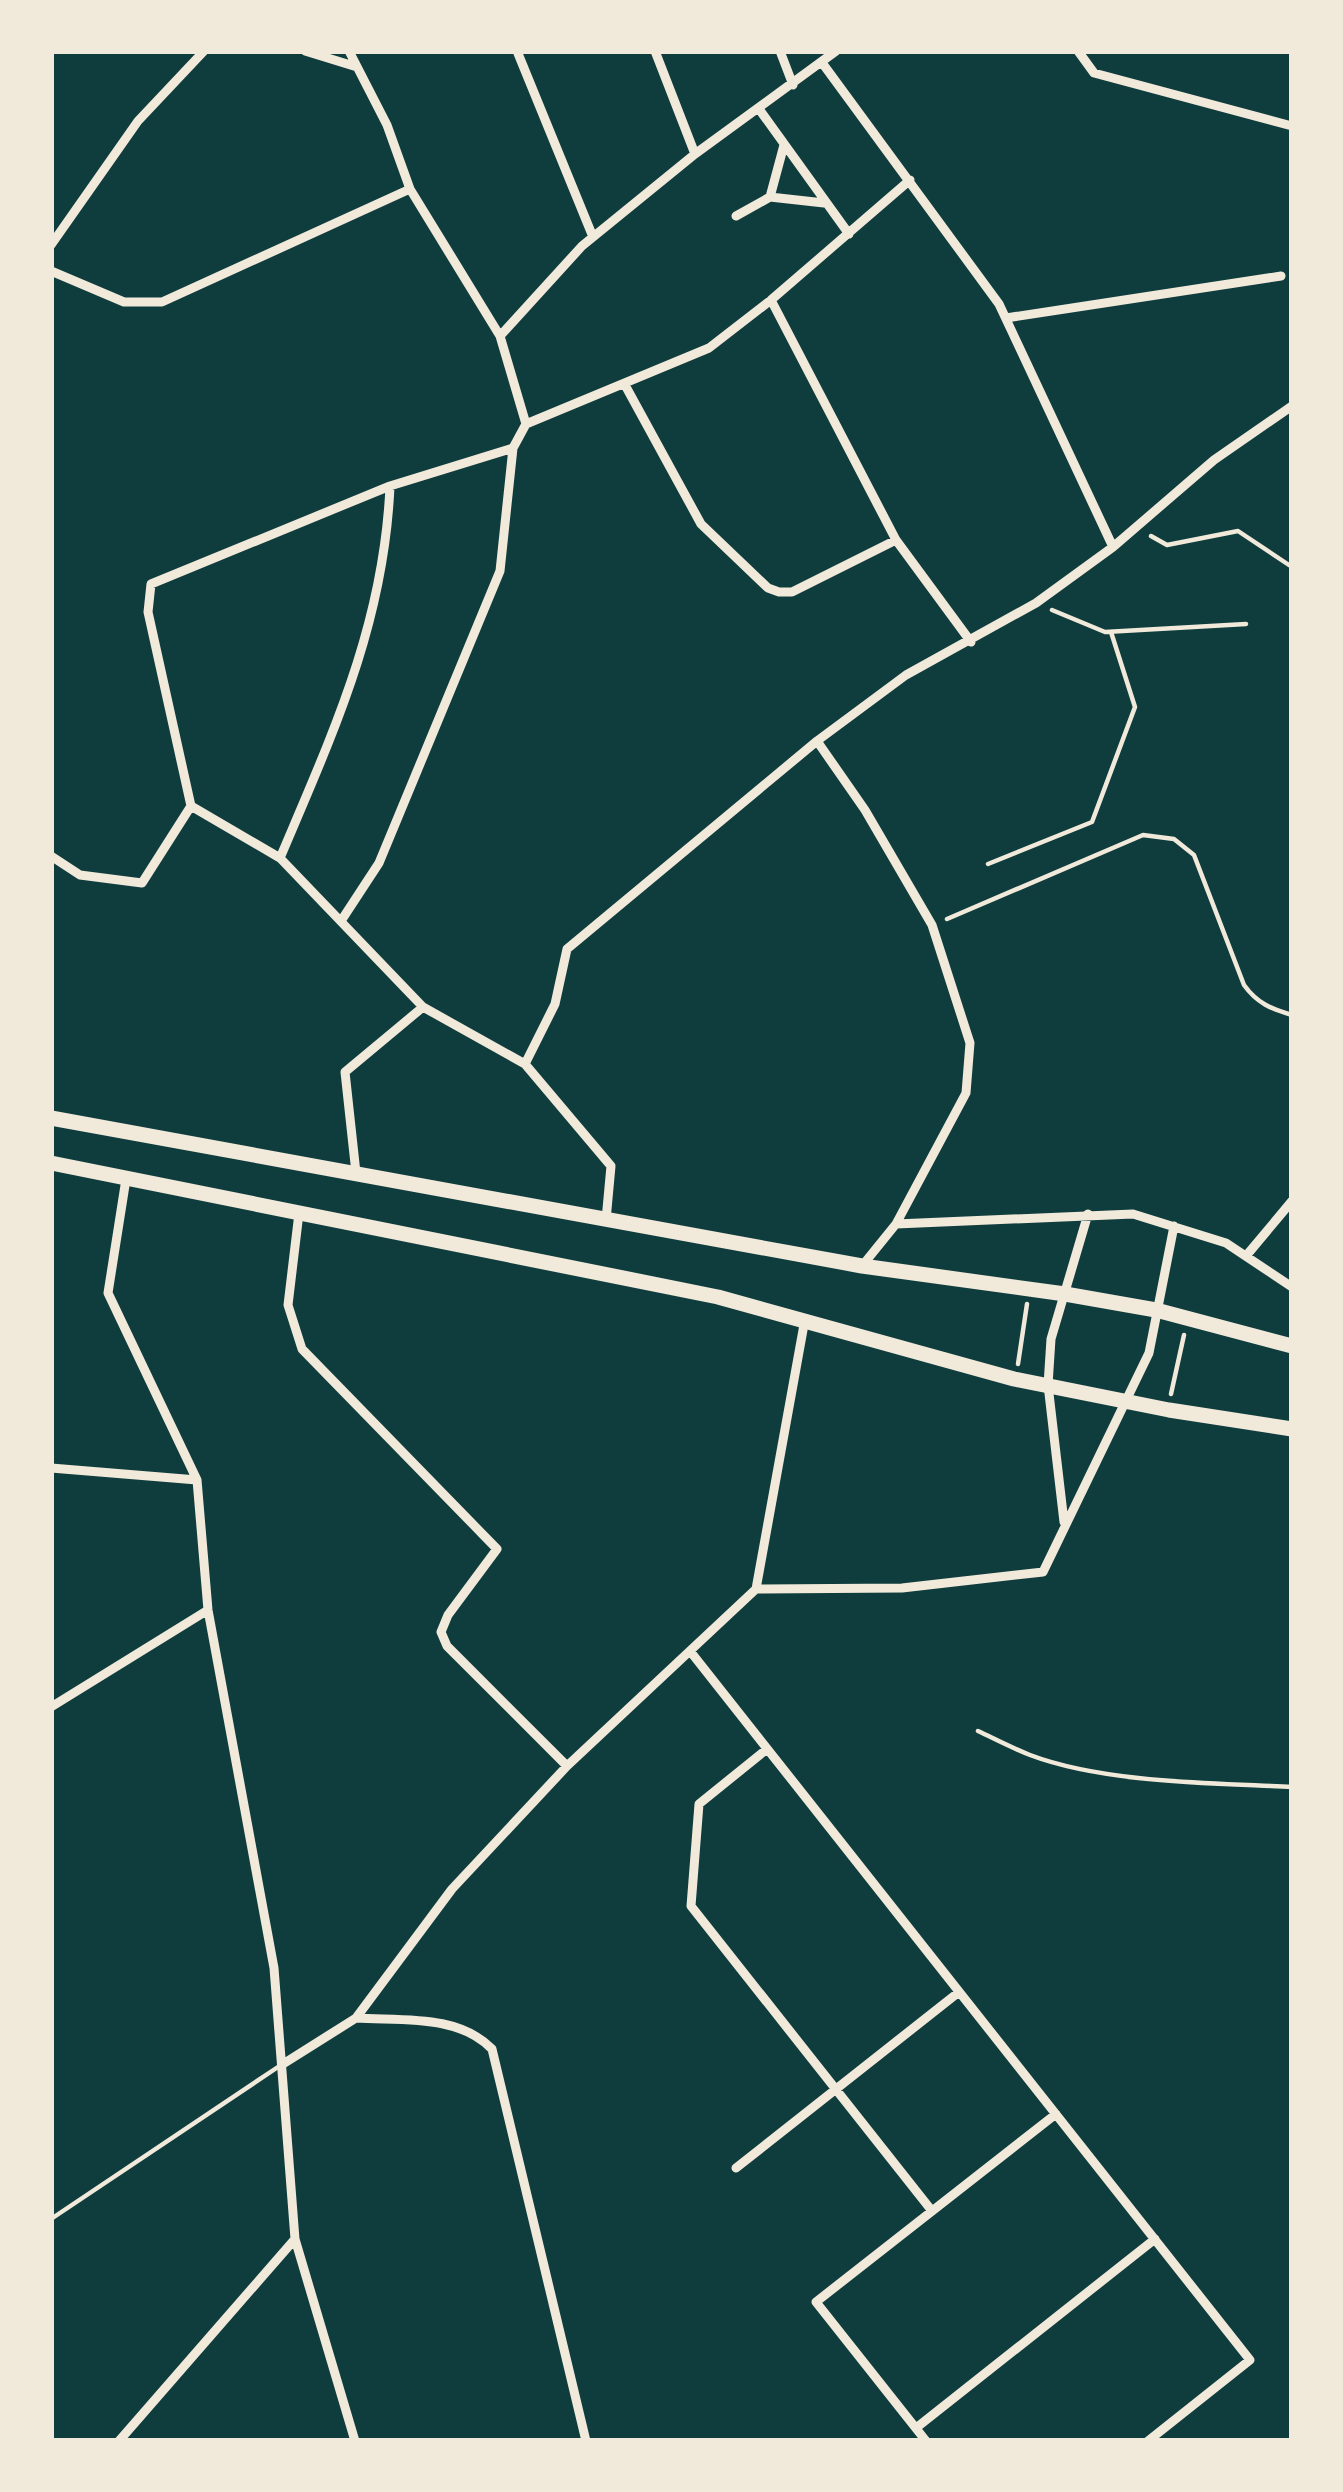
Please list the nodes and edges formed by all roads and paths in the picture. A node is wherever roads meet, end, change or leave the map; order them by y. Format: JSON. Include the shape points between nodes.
{"nodes":[{"id":1,"x":204,"y":51,"type":"edge"},
{"id":2,"x":305,"y":51,"type":"edge"},
{"id":3,"x":349,"y":51,"type":"edge"},
{"id":4,"x":517,"y":51,"type":"edge"},
{"id":5,"x":656,"y":51,"type":"edge"},
{"id":6,"x":780,"y":51,"type":"edge"},
{"id":7,"x":836,"y":51,"type":"edge"},
{"id":8,"x":1078,"y":51,"type":"edge"},
{"id":9,"x":823,"y":64,"type":"junction"},
{"id":10,"x":358,"y":68,"type":"junction"},
{"id":11,"x":793,"y":85,"type":"junction"},
{"id":12,"x":759,"y":109,"type":"junction"},
{"id":13,"x":1292,"y":126,"type":"edge"},
{"id":14,"x":784,"y":145,"type":"junction"},
{"id":15,"x":695,"y":154,"type":"junction"},
{"id":16,"x":910,"y":180,"type":"junction"},
{"id":17,"x":410,"y":189,"type":"junction"},
{"id":18,"x":770,"y":197,"type":"junction"},
{"id":19,"x":824,"y":202,"type":"junction"},
{"id":20,"x":736,"y":216,"type":"dead end"},
{"id":21,"x":849,"y":234,"type":"junction"},
{"id":22,"x":593,"y":237,"type":"junction"},
{"id":23,"x":51,"y":245,"type":"edge"},
{"id":24,"x":51,"y":271,"type":"edge"},
{"id":25,"x":1281,"y":276,"type":"dead end"},
{"id":26,"x":771,"y":300,"type":"junction"},
{"id":27,"x":1006,"y":318,"type":"junction"},
{"id":28,"x":500,"y":336,"type":"junction"},
{"id":29,"x":625,"y":385,"type":"junction"},
{"id":30,"x":1292,"y":406,"type":"edge"},
{"id":31,"x":526,"y":424,"type":"junction"},
{"id":32,"x":513,"y":448,"type":"junction"},
{"id":33,"x":390,"y":486,"type":"junction"},
{"id":34,"x":1135,"y":528,"type":"junction"},
{"id":35,"x":896,"y":540,"type":"junction"},
{"id":36,"x":1113,"y":547,"type":"junction"},
{"id":37,"x":1292,"y":567,"type":"edge"},
{"id":38,"x":1036,"y":603,"type":"junction"},
{"id":39,"x":1246,"y":624,"type":"dead end"},
{"id":40,"x":1112,"y":632,"type":"junction"},
{"id":41,"x":971,"y":642,"type":"junction"},
{"id":42,"x":817,"y":741,"type":"junction"},
{"id":43,"x":191,"y":806,"type":"junction"},
{"id":44,"x":51,"y":856,"type":"edge"},
{"id":45,"x":280,"y":858,"type":"junction"},
{"id":46,"x":988,"y":864,"type":"dead end"},
{"id":47,"x":341,"y":921,"type":"junction"},
{"id":48,"x":932,"y":925,"type":"junction"},
{"id":49,"x":423,"y":1006,"type":"junction"},
{"id":50,"x":1292,"y":1015,"type":"edge"},
{"id":51,"x":525,"y":1064,"type":"junction"},
{"id":52,"x":51,"y":1118,"type":"edge"},
{"id":53,"x":51,"y":1163,"type":"edge"},
{"id":54,"x":356,"y":1173,"type":"junction"},
{"id":55,"x":125,"y":1179,"type":"junction"},
{"id":56,"x":1292,"y":1201,"type":"edge"},
{"id":57,"x":299,"y":1213,"type":"junction"},
{"id":58,"x":1088,"y":1214,"type":"junction"},
{"id":59,"x":606,"y":1220,"type":"junction"},
{"id":60,"x":896,"y":1224,"type":"junction"},
{"id":61,"x":1174,"y":1226,"type":"junction"},
{"id":62,"x":1246,"y":1256,"type":"junction"},
{"id":63,"x":862,"y":1267,"type":"junction"},
{"id":64,"x":1292,"y":1287,"type":"edge"},
{"id":65,"x":1031,"y":1289,"type":"junction"},
{"id":66,"x":1065,"y":1294,"type":"junction"},
{"id":67,"x":1156,"y":1310,"type":"junction"},
{"id":68,"x":1187,"y":1318,"type":"junction"},
{"id":69,"x":805,"y":1319,"type":"junction"},
{"id":70,"x":1292,"y":1346,"type":"edge"},
{"id":71,"x":1013,"y":1379,"type":"junction"},
{"id":72,"x":1048,"y":1384,"type":"junction"},
{"id":73,"x":1126,"y":1399,"type":"junction"},
{"id":74,"x":1169,"y":1410,"type":"junction"},
{"id":75,"x":1292,"y":1429,"type":"edge"},
{"id":76,"x":51,"y":1468,"type":"edge"},
{"id":77,"x":197,"y":1480,"type":"junction"},
{"id":78,"x":1064,"y":1522,"type":"junction"},
{"id":79,"x":756,"y":1589,"type":"junction"},
{"id":80,"x":208,"y":1610,"type":"junction"},
{"id":81,"x":690,"y":1651,"type":"junction"},
{"id":82,"x":51,"y":1707,"type":"edge"},
{"id":83,"x":979,"y":1731,"type":"dead end"},
{"id":84,"x":767,"y":1749,"type":"junction"},
{"id":85,"x":567,"y":1766,"type":"junction"},
{"id":86,"x":1292,"y":1787,"type":"edge"},
{"id":87,"x":959,"y":1992,"type":"junction"},
{"id":88,"x":356,"y":2018,"type":"junction"},
{"id":89,"x":283,"y":2064,"type":"junction"},
{"id":90,"x":836,"y":2090,"type":"junction"},
{"id":91,"x":1056,"y":2114,"type":"junction"},
{"id":92,"x":736,"y":2168,"type":"dead end"},
{"id":93,"x":932,"y":2211,"type":"junction"},
{"id":94,"x":51,"y":2219,"type":"edge"},
{"id":95,"x":296,"y":2239,"type":"junction"},
{"id":96,"x":1155,"y":2240,"type":"junction"},
{"id":97,"x":916,"y":2428,"type":"junction"},
{"id":98,"x":119,"y":2441,"type":"edge"},
{"id":99,"x":355,"y":2441,"type":"edge"},
{"id":100,"x":586,"y":2441,"type":"edge"},
{"id":101,"x":926,"y":2441,"type":"edge"},
{"id":102,"x":1148,"y":2441,"type":"edge"}],
"edges":[{"from":1,"to":23,"type":"street","via":[[138,121]]},
{"from":2,"to":10,"type":"street"},
{"from":3,"to":10,"type":"street"},
{"from":4,"to":22,"type":"street"},
{"from":5,"to":15,"type":"street"},
{"from":6,"to":11,"type":"street"},
{"from":7,"to":9,"type":"street"},
{"from":8,"to":13,"type":"street","via":[[1094,74]]},
{"from":9,"to":11,"type":"street"},
{"from":9,"to":16,"type":"street"},
{"from":10,"to":17,"type":"street"},
{"from":11,"to":12,"type":"street"},
{"from":12,"to":14,"type":"street"},
{"from":12,"to":15,"type":"street"},
{"from":14,"to":18,"type":"street"},
{"from":14,"to":19,"type":"street"},
{"from":15,"to":22,"type":"street"},
{"from":16,"to":21,"type":"street"},
{"from":16,"to":27,"type":"street"},
{"from":17,"to":24,"type":"street","via":[[162,302],[124,302]]},
{"from":17,"to":28,"type":"street"},
{"from":18,"to":19,"type":"street"},
{"from":18,"to":20,"type":"street"},
{"from":19,"to":21,"type":"street"},
{"from":21,"to":26,"type":"street"},
{"from":22,"to":28,"type":"street"},
{"from":25,"to":27,"type":"street"},
{"from":26,"to":29,"type":"street","via":[[709,348]]},
{"from":26,"to":35,"type":"street"},
{"from":27,"to":36,"type":"street"},
{"from":28,"to":31,"type":"street"},
{"from":29,"to":31,"type":"street"},
{"from":29,"to":35,"type":"street","via":[[701,524],[773,590],[792,592]]},
{"from":30,"to":34,"type":"street"},
{"from":31,"to":32,"type":"street"},
{"from":32,"to":33,"type":"street"},
{"from":32,"to":47,"type":"street","via":[[500,571],[379,863]]},
{"from":33,"to":43,"type":"street","via":[[151,584],[148,612]]},
{"from":33,"to":45,"type":"street","via":[[371,624]]},
{"from":34,"to":36,"type":"street"},
{"from":34,"to":37,"type":"path","via":[[1167,545],[1238,531]]},
{"from":35,"to":41,"type":"street"},
{"from":36,"to":38,"type":"street"},
{"from":38,"to":40,"type":"path"},
{"from":38,"to":41,"type":"street"},
{"from":39,"to":40,"type":"path"},
{"from":40,"to":46,"type":"path","via":[[1135,707],[1092,822]]},
{"from":41,"to":42,"type":"street","via":[[906,675]]},
{"from":42,"to":48,"type":"street"},
{"from":42,"to":51,"type":"street","via":[[567,949],[555,1004]]},
{"from":43,"to":44,"type":"street","via":[[142,883],[80,875]]},
{"from":43,"to":45,"type":"street"},
{"from":45,"to":47,"type":"street"},
{"from":47,"to":49,"type":"street"},
{"from":48,"to":50,"type":"path","via":[[1143,835],[1174,838],[1194,856],[1244,985],[1271,1010]]},
{"from":48,"to":60,"type":"street","via":[[970,1043],[970,1071],[966,1094]]},
{"from":49,"to":51,"type":"street"},
{"from":49,"to":54,"type":"street","via":[[344,1072]]},
{"from":51,"to":59,"type":"street","via":[[611,1166]]},
{"from":52,"to":54,"type":"highway"},
{"from":53,"to":55,"type":"highway"},
{"from":54,"to":59,"type":"highway"},
{"from":55,"to":57,"type":"highway"},
{"from":55,"to":77,"type":"street","via":[[108,1293]]},
{"from":56,"to":62,"type":"street"},
{"from":57,"to":69,"type":"highway"},
{"from":57,"to":85,"type":"street","via":[[288,1305],[302,1349],[497,1549],[441,1631]]},
{"from":58,"to":60,"type":"street"},
{"from":58,"to":61,"type":"street","via":[[1133,1214]]},
{"from":58,"to":66,"type":"street"},
{"from":59,"to":63,"type":"highway"},
{"from":60,"to":63,"type":"street"},
{"from":61,"to":62,"type":"street"},
{"from":61,"to":67,"type":"street"},
{"from":62,"to":64,"type":"street"},
{"from":63,"to":65,"type":"highway"},
{"from":65,"to":66,"type":"highway"},
{"from":65,"to":71,"type":"path"},
{"from":66,"to":67,"type":"highway"},
{"from":66,"to":72,"type":"street"},
{"from":67,"to":68,"type":"highway"},
{"from":67,"to":73,"type":"street","via":[[1149,1353]]},
{"from":68,"to":70,"type":"highway"},
{"from":68,"to":74,"type":"path"},
{"from":69,"to":71,"type":"highway"},
{"from":69,"to":79,"type":"street"},
{"from":71,"to":72,"type":"highway"},
{"from":72,"to":73,"type":"highway"},
{"from":72,"to":78,"type":"street"},
{"from":73,"to":74,"type":"highway"},
{"from":73,"to":78,"type":"street"},
{"from":74,"to":75,"type":"highway"},
{"from":76,"to":77,"type":"street"},
{"from":77,"to":80,"type":"street"},
{"from":78,"to":79,"type":"street","via":[[1043,1572],[902,1588]]},
{"from":79,"to":81,"type":"street"},
{"from":80,"to":82,"type":"street"},
{"from":80,"to":89,"type":"street","via":[[274,1969]]},
{"from":81,"to":84,"type":"street"},
{"from":81,"to":85,"type":"street"},
{"from":83,"to":86,"type":"path","via":[[1033,1756],[1087,1768]]},
{"from":84,"to":87,"type":"street"},
{"from":84,"to":90,"type":"street","via":[[699,1804],[691,1906]]},
{"from":85,"to":88,"type":"street","via":[[452,1889]]},
{"from":87,"to":90,"type":"street"},
{"from":87,"to":91,"type":"street"},
{"from":88,"to":89,"type":"street"},
{"from":88,"to":100,"type":"street","via":[[456,2025],[492,2049]]},
{"from":89,"to":94,"type":"lane"},
{"from":89,"to":95,"type":"street"},
{"from":90,"to":92,"type":"street"},
{"from":90,"to":93,"type":"street"},
{"from":91,"to":93,"type":"street"},
{"from":91,"to":96,"type":"street"},
{"from":93,"to":97,"type":"street","via":[[816,2302]]},
{"from":95,"to":98,"type":"street"},
{"from":95,"to":99,"type":"street"},
{"from":96,"to":97,"type":"street"},
{"from":96,"to":102,"type":"street","via":[[1250,2360]]},
{"from":97,"to":101,"type":"street"}]}
